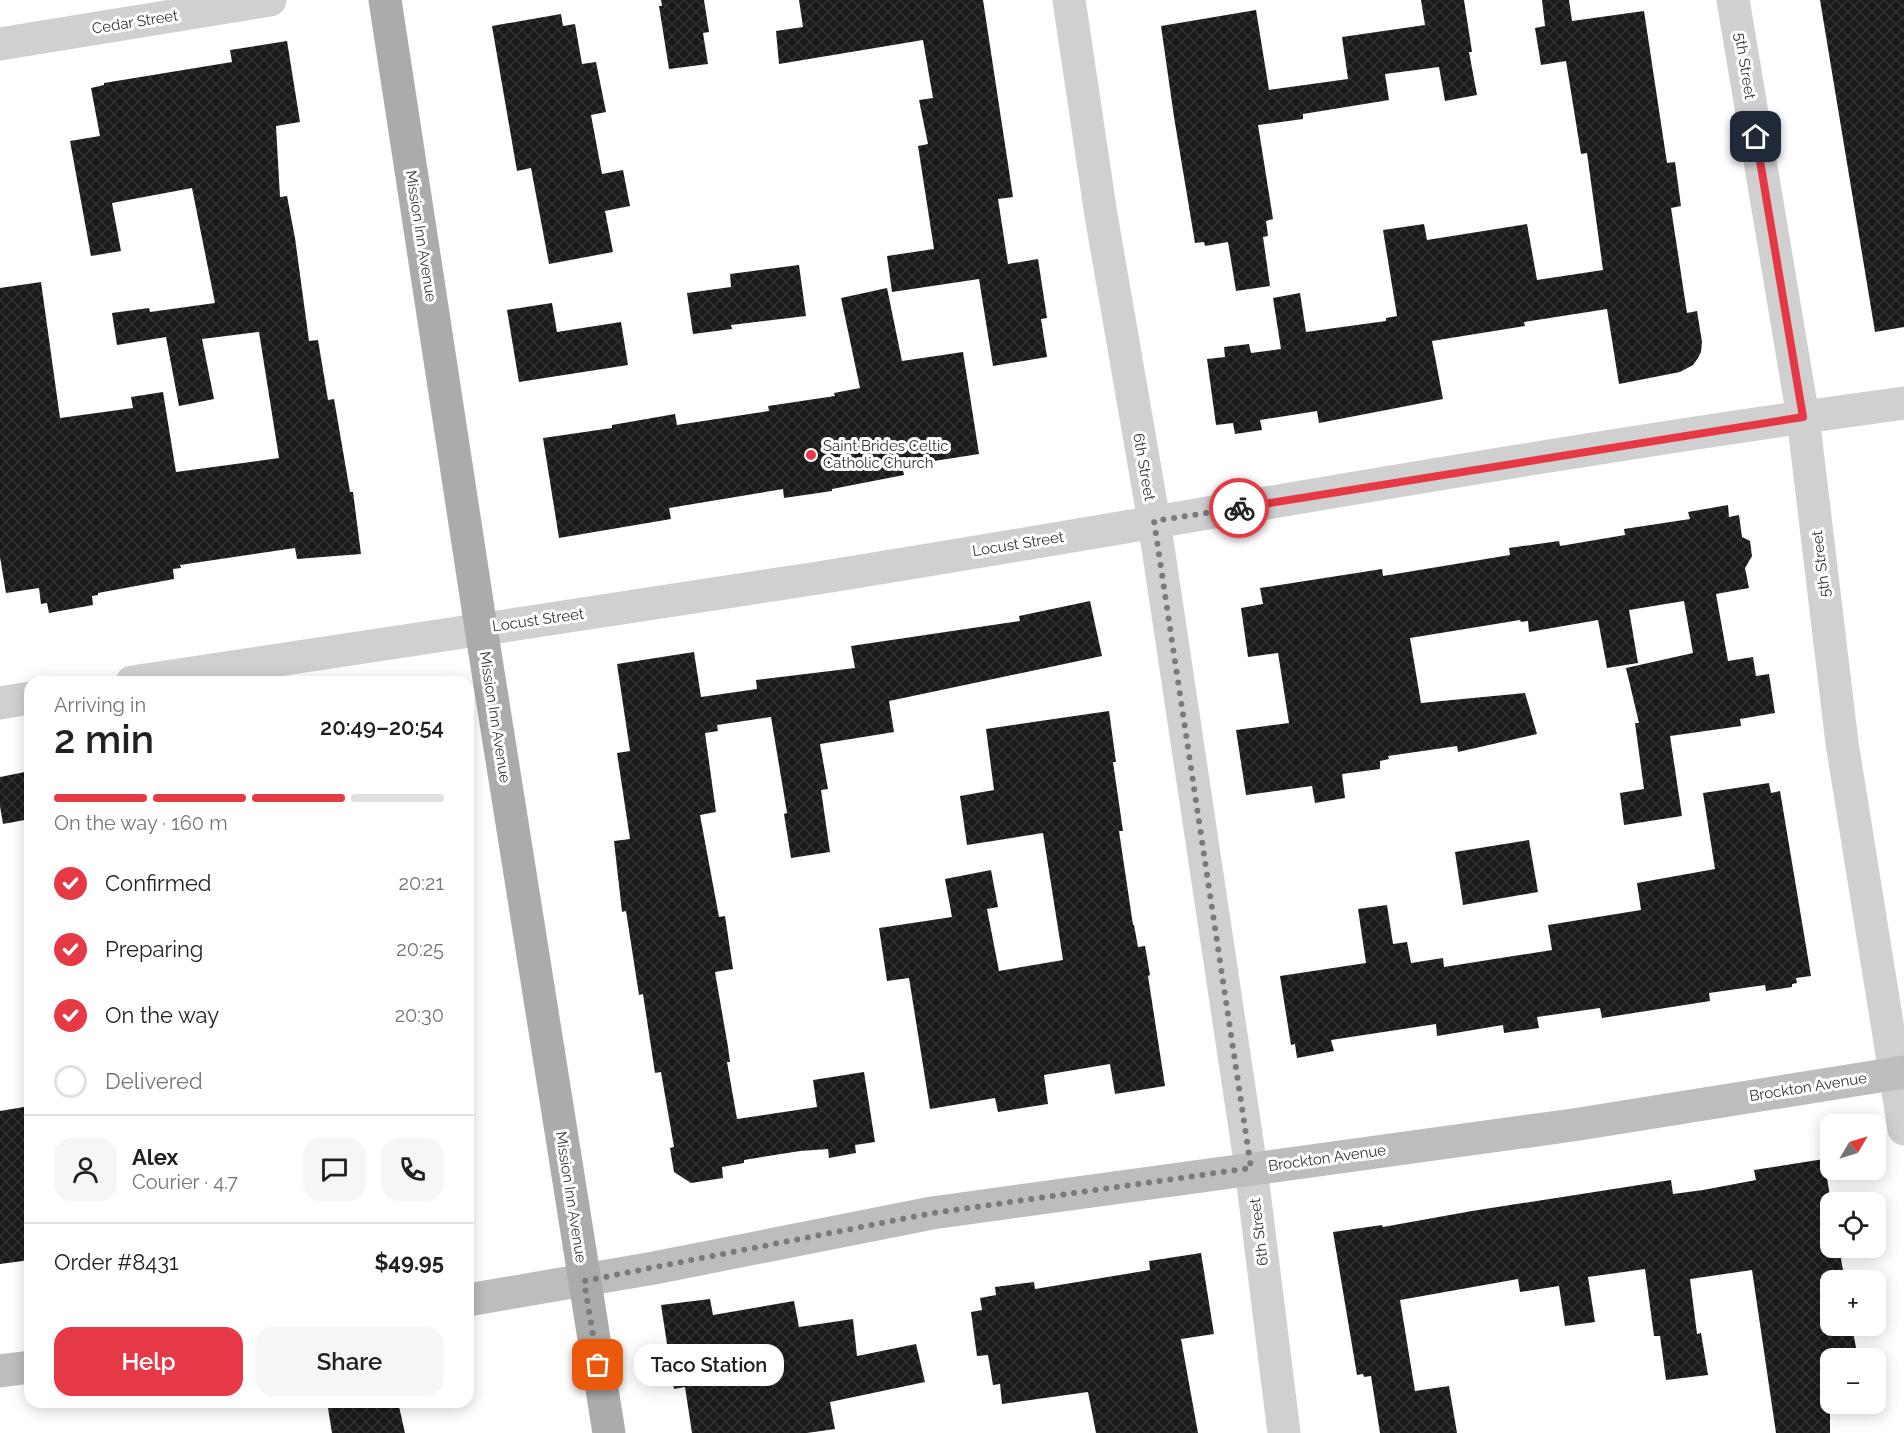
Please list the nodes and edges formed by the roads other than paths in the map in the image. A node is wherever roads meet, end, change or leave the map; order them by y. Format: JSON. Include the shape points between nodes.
{"nodes":[{"id":1,"x":270,"y":0,"type":"edge"},
{"id":2,"x":385,"y":0,"type":"edge"},
{"id":3,"x":1070,"y":0,"type":"edge"},
{"id":4,"x":1734,"y":0,"type":"edge"},
{"id":5,"x":0,"y":44,"type":"edge"},
{"id":6,"x":1904,"y":403,"type":"edge"},
{"id":7,"x":1803,"y":417,"type":"junction"},
{"id":8,"x":1154,"y":521,"type":"junction"},
{"id":9,"x":481,"y":628,"type":"junction"},
{"id":10,"x":171,"y":676,"type":"edge"},
{"id":11,"x":24,"y":699,"type":"edge"},
{"id":12,"x":0,"y":703,"type":"edge"},
{"id":13,"x":1900,"y":1073,"type":"edge"},
{"id":14,"x":1904,"y":1129,"type":"edge"},
{"id":15,"x":1251,"y":1168,"type":"junction"},
{"id":16,"x":584,"y":1281,"type":"junction"},
{"id":17,"x":474,"y":1299,"type":"edge"},
{"id":18,"x":24,"y":1367,"type":"edge"},
{"id":19,"x":0,"y":1371,"type":"edge"},
{"id":20,"x":609,"y":1433,"type":"edge"},
{"id":21,"x":1284,"y":1433,"type":"edge"}],
"edges":[{"from":1,"to":5,"type":"street","name":"Cedar Street"},
{"from":2,"to":9,"type":"main road","name":"Mission Inn Avenue"},
{"from":3,"to":8,"type":"street","name":"6th Street","via":[[1101,215]]},
{"from":4,"to":7,"type":"street","name":"5th Street"},
{"from":6,"to":7,"type":"street","name":"Locust Street"},
{"from":7,"to":8,"type":"street","name":"Locust Street"},
{"from":7,"to":13,"type":"street","name":"5th Street","via":[[1842,743]]},
{"from":8,"to":9,"type":"street","name":"Locust Street","via":[[817,578]]},
{"from":8,"to":15,"type":"street","name":"6th Street"},
{"from":9,"to":10,"type":"street","name":"Locust Street"},
{"from":9,"to":16,"type":"main road","name":"Mission Inn Avenue"},
{"from":11,"to":12,"type":"street"},
{"from":13,"to":14,"type":"street","name":"5th Street"},
{"from":13,"to":15,"type":"street","name":"Brockton Avenue","via":[[1573,1125]]},
{"from":15,"to":16,"type":"street","name":"Brockton Avenue","via":[[933,1213]]},
{"from":15,"to":21,"type":"street","name":"6th Street"},
{"from":16,"to":17,"type":"street","name":"Brockton Avenue"},
{"from":16,"to":20,"type":"main road","name":"Mission Inn Avenue"},
{"from":18,"to":19,"type":"street"}]}
